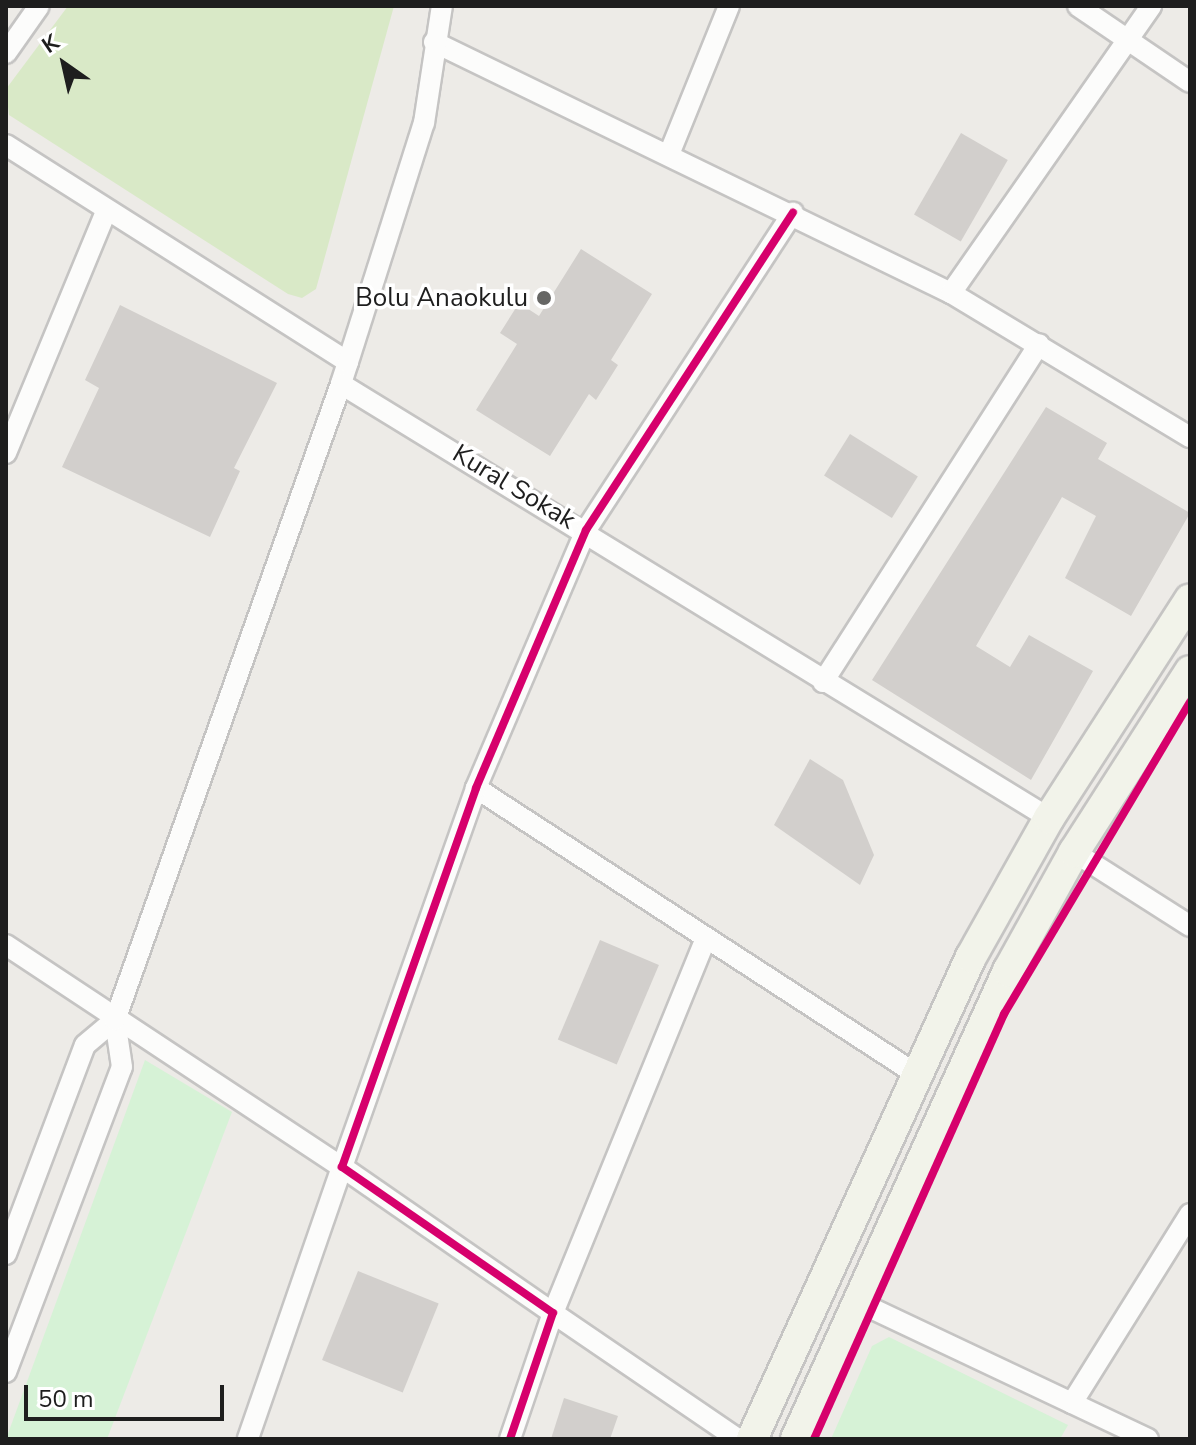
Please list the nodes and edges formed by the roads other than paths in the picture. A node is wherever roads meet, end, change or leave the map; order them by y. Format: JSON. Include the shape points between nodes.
{"nodes":[{"id":1,"x":39,"y":6,"type":"edge"},
{"id":2,"x":442,"y":6,"type":"edge"},
{"id":3,"x":729,"y":6,"type":"edge"},
{"id":4,"x":1078,"y":6,"type":"edge"},
{"id":5,"x":1151,"y":6,"type":"edge"},
{"id":6,"x":1127,"y":39,"type":"junction"},
{"id":7,"x":434,"y":42,"type":"junction"},
{"id":8,"x":6,"y":53,"type":"edge"},
{"id":9,"x":1190,"y":82,"type":"edge"},
{"id":10,"x":6,"y":145,"type":"edge"},
{"id":11,"x":670,"y":152,"type":"junction"},
{"id":12,"x":793,"y":213,"type":"junction"},
{"id":13,"x":105,"y":214,"type":"junction"},
{"id":14,"x":951,"y":293,"type":"junction"},
{"id":15,"x":1039,"y":344,"type":"junction"},
{"id":16,"x":348,"y":362,"type":"junction"},
{"id":17,"x":341,"y":384,"type":"junction"},
{"id":18,"x":1190,"y":437,"type":"edge"},
{"id":19,"x":6,"y":453,"type":"edge"},
{"id":20,"x":586,"y":530,"type":"junction"},
{"id":21,"x":1190,"y":599,"type":"edge"},
{"id":22,"x":1190,"y":671,"type":"edge"},
{"id":23,"x":823,"y":682,"type":"junction"},
{"id":24,"x":476,"y":788,"type":"junction"},
{"id":25,"x":1049,"y":818,"type":"junction"},
{"id":26,"x":1074,"y":852,"type":"junction"},
{"id":27,"x":1190,"y":926,"type":"edge"},
{"id":28,"x":706,"y":938,"type":"junction"},
{"id":29,"x":6,"y":945,"type":"edge"},
{"id":30,"x":115,"y":1020,"type":"junction"},
{"id":31,"x":916,"y":1074,"type":"junction"},
{"id":32,"x":342,"y":1167,"type":"junction"},
{"id":33,"x":1190,"y":1214,"type":"edge"},
{"id":34,"x":6,"y":1254,"type":"edge"},
{"id":35,"x":856,"y":1301,"type":"junction"},
{"id":36,"x":553,"y":1313,"type":"junction"},
{"id":37,"x":6,"y":1372,"type":"edge"},
{"id":38,"x":1072,"y":1403,"type":"junction"},
{"id":39,"x":248,"y":1439,"type":"edge"},
{"id":40,"x":510,"y":1439,"type":"edge"},
{"id":41,"x":738,"y":1439,"type":"edge"},
{"id":42,"x":752,"y":1439,"type":"edge"},
{"id":43,"x":796,"y":1439,"type":"edge"},
{"id":44,"x":1148,"y":1439,"type":"edge"}],
"edges":[{"from":1,"to":8,"type":"street"},
{"from":2,"to":7,"type":"street"},
{"from":3,"to":11,"type":"street"},
{"from":4,"to":6,"type":"street"},
{"from":5,"to":6,"type":"street"},
{"from":6,"to":9,"type":"street"},
{"from":6,"to":14,"type":"street"},
{"from":7,"to":11,"type":"street"},
{"from":7,"to":16,"type":"street","via":[[424,123]]},
{"from":10,"to":13,"type":"street"},
{"from":11,"to":12,"type":"street"},
{"from":12,"to":14,"type":"street"},
{"from":12,"to":20,"type":"street"},
{"from":13,"to":16,"type":"street"},
{"from":13,"to":19,"type":"street"},
{"from":14,"to":15,"type":"street"},
{"from":15,"to":18,"type":"street"},
{"from":15,"to":23,"type":"street"},
{"from":16,"to":17,"type":"street"},
{"from":17,"to":20,"type":"street","name":"Kural Sokak"},
{"from":17,"to":30,"type":"street"},
{"from":20,"to":23,"type":"street","name":"Kural Sokak"},
{"from":20,"to":24,"type":"street"},
{"from":21,"to":25,"type":"main road"},
{"from":22,"to":26,"type":"main road"},
{"from":23,"to":25,"type":"street","name":"Kural Sokak"},
{"from":24,"to":28,"type":"street"},
{"from":24,"to":32,"type":"street"},
{"from":25,"to":31,"type":"main road","via":[[971,957]]},
{"from":26,"to":27,"type":"street"},
{"from":26,"to":35,"type":"main road","via":[[1008,971]]},
{"from":28,"to":31,"type":"street"},
{"from":28,"to":36,"type":"street"},
{"from":29,"to":30,"type":"street"},
{"from":30,"to":32,"type":"street"},
{"from":30,"to":34,"type":"street","via":[[85,1045]]},
{"from":30,"to":37,"type":"street","via":[[122,1067]]},
{"from":31,"to":42,"type":"main road"},
{"from":32,"to":36,"type":"street"},
{"from":32,"to":39,"type":"street"},
{"from":33,"to":38,"type":"street"},
{"from":35,"to":38,"type":"street"},
{"from":35,"to":43,"type":"main road"},
{"from":36,"to":40,"type":"street"},
{"from":36,"to":41,"type":"street"},
{"from":38,"to":44,"type":"street"}]}
